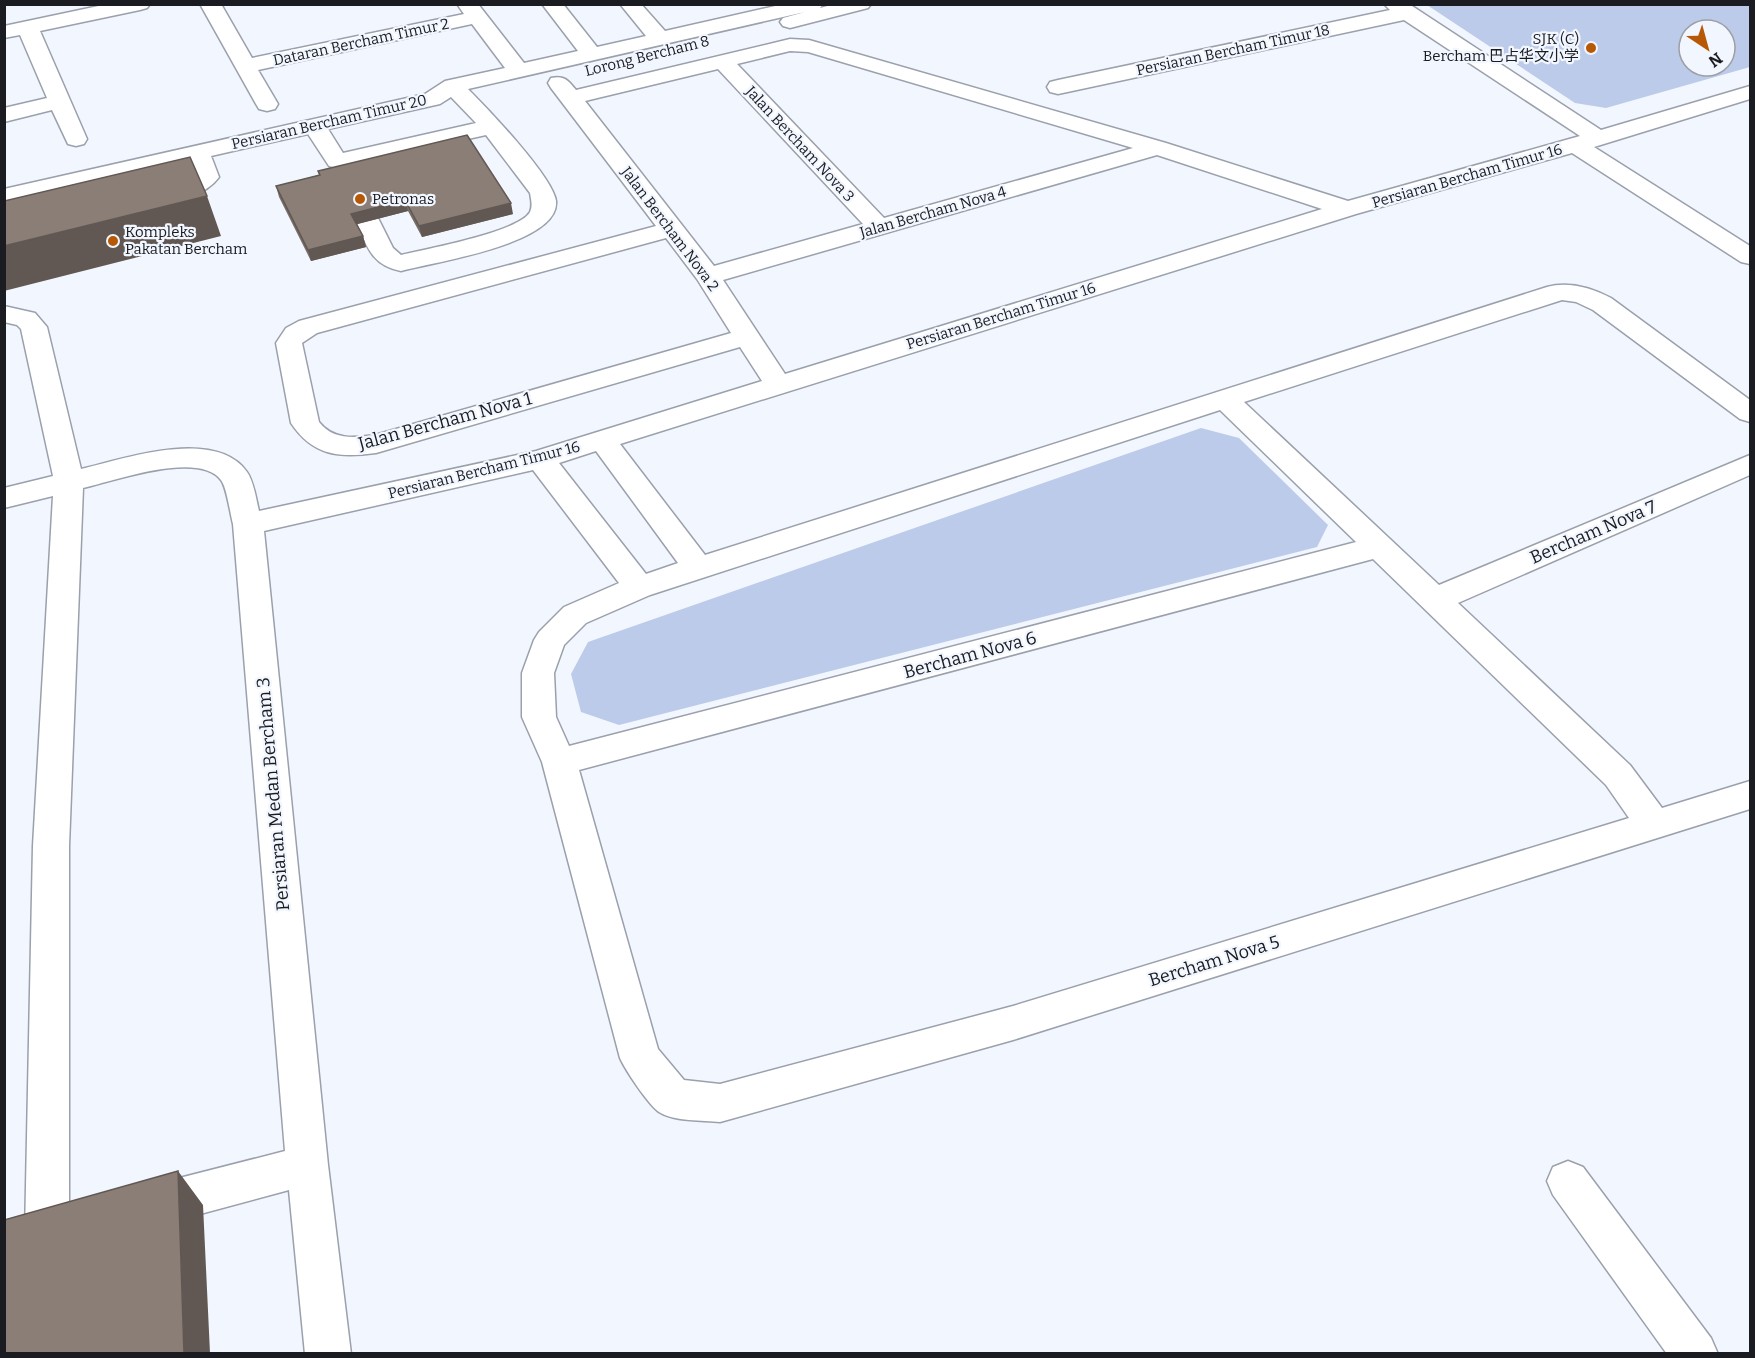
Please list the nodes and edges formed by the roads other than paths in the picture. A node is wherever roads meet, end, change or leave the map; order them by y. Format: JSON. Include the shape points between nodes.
{"nodes":[{"id":1,"x":210,"y":4,"type":"edge"},
{"id":2,"x":552,"y":4,"type":"edge"},
{"id":3,"x":630,"y":4,"type":"edge"},
{"id":4,"x":813,"y":4,"type":"edge"},
{"id":5,"x":861,"y":4,"type":"edge"},
{"id":6,"x":131,"y":5,"type":"edge"},
{"id":7,"x":1400,"y":9,"type":"edge"},
{"id":8,"x":472,"y":11,"type":"edge"},
{"id":9,"x":28,"y":28,"type":"junction"},
{"id":10,"x":4,"y":32,"type":"edge"},
{"id":11,"x":673,"y":33,"type":"junction"},
{"id":12,"x":740,"y":34,"type":"junction"},
{"id":13,"x":592,"y":54,"type":"junction"},
{"id":14,"x":633,"y":59,"type":"junction"},
{"id":15,"x":722,"y":61,"type":"junction"},
{"id":16,"x":245,"y":66,"type":"junction"},
{"id":17,"x":519,"y":71,"type":"junction"},
{"id":18,"x":1058,"y":87,"type":"dead end"},
{"id":19,"x":563,"y":88,"type":"junction"},
{"id":20,"x":459,"y":92,"type":"junction"},
{"id":21,"x":1750,"y":92,"type":"edge"},
{"id":22,"x":432,"y":99,"type":"joint"},
{"id":23,"x":60,"y":102,"type":"junction"},
{"id":24,"x":267,"y":104,"type":"dead end"},
{"id":25,"x":4,"y":116,"type":"edge"},
{"id":26,"x":315,"y":126,"type":"junction"},
{"id":27,"x":491,"y":127,"type":"junction"},
{"id":28,"x":76,"y":139,"type":"dead end"},
{"id":29,"x":1586,"y":142,"type":"junction"},
{"id":30,"x":1158,"y":148,"type":"junction"},
{"id":31,"x":198,"y":152,"type":"junction"},
{"id":32,"x":4,"y":196,"type":"edge"},
{"id":33,"x":142,"y":200,"type":"edge"},
{"id":34,"x":1347,"y":209,"type":"junction"},
{"id":35,"x":368,"y":222,"type":"edge"},
{"id":36,"x":879,"y":227,"type":"junction"},
{"id":37,"x":672,"y":229,"type":"junction"},
{"id":38,"x":1750,"y":257,"type":"edge"},
{"id":39,"x":708,"y":276,"type":"junction"},
{"id":40,"x":4,"y":314,"type":"edge"},
{"id":41,"x":746,"y":337,"type":"junction"},
{"id":42,"x":778,"y":385,"type":"junction"},
{"id":43,"x":1225,"y":399,"type":"junction"},
{"id":44,"x":1750,"y":413,"type":"edge"},
{"id":45,"x":602,"y":440,"type":"junction"},
{"id":46,"x":540,"y":459,"type":"junction"},
{"id":47,"x":1750,"y":464,"type":"edge"},
{"id":48,"x":69,"y":481,"type":"junction"},
{"id":49,"x":4,"y":498,"type":"edge"},
{"id":50,"x":248,"y":524,"type":"junction"},
{"id":51,"x":1379,"y":547,"type":"junction"},
{"id":52,"x":697,"y":566,"type":"junction"},
{"id":53,"x":639,"y":587,"type":"junction"},
{"id":54,"x":1435,"y":600,"type":"junction"},
{"id":55,"x":559,"y":762,"type":"junction"},
{"id":56,"x":1750,"y":795,"type":"edge"},
{"id":57,"x":1654,"y":825,"type":"junction"},
{"id":58,"x":307,"y":1165,"type":"junction"},
{"id":59,"x":1568,"y":1182,"type":"dead end"},
{"id":60,"x":328,"y":1353,"type":"edge"},
{"id":61,"x":1695,"y":1353,"type":"edge"}],
"edges":[{"from":1,"to":16,"type":"street"},
{"from":2,"to":13,"type":"street"},
{"from":3,"to":11,"type":"street"},
{"from":4,"to":11,"type":"street","name":"Lorong Bercham 8"},
{"from":5,"to":12,"type":"street","name":"Lorong Bercham 8"},
{"from":6,"to":9,"type":"street"},
{"from":7,"to":18,"type":"street","name":"Persiaran Bercham Timur 18"},
{"from":7,"to":29,"type":"street"},
{"from":8,"to":16,"type":"street","name":"Dataran Bercham Timur 2"},
{"from":8,"to":17,"type":"street"},
{"from":9,"to":10,"type":"street"},
{"from":9,"to":23,"type":"street"},
{"from":11,"to":12,"type":"street"},
{"from":11,"to":13,"type":"street"},
{"from":11,"to":14,"type":"street"},
{"from":12,"to":14,"type":"street","name":"Lorong Bercham 8"},
{"from":13,"to":17,"type":"street"},
{"from":14,"to":19,"type":"street","name":"Lorong Bercham 8"},
{"from":15,"to":19,"type":"street"},
{"from":15,"to":30,"type":"street","via":[[790,45],[809,46]]},
{"from":15,"to":36,"type":"street","name":"Jalan Bercham Nova 3"},
{"from":16,"to":24,"type":"street"},
{"from":17,"to":20,"type":"street"},
{"from":19,"to":20,"type":"street","name":"Lorong Bercham 8"},
{"from":19,"to":37,"type":"street","name":"Jalan Bercham Nova 2"},
{"from":20,"to":22,"type":"street","name":"Lorong Bercham 8"},
{"from":20,"to":27,"type":"street"},
{"from":21,"to":29,"type":"street","name":"Persiaran Bercham Timur 16"},
{"from":22,"to":26,"type":"street","name":"Persiaran Bercham Timur 20"},
{"from":23,"to":25,"type":"street"},
{"from":23,"to":28,"type":"street"},
{"from":26,"to":27,"type":"street","via":[[341,168]]},
{"from":26,"to":31,"type":"street","name":"Persiaran Bercham Timur 20"},
{"from":27,"to":35,"type":"street","via":[[542,194],[543,213],[535,222],[505,237],[401,263],[387,259]]},
{"from":29,"to":34,"type":"street","name":"Persiaran Bercham Timur 16"},
{"from":29,"to":38,"type":"street"},
{"from":30,"to":34,"type":"street"},
{"from":30,"to":36,"type":"street","name":"Jalan Bercham Nova 4"},
{"from":31,"to":32,"type":"street","name":"Persiaran Bercham Timur 20"},
{"from":31,"to":33,"type":"street","via":[[207,173],[203,182],[187,190]]},
{"from":34,"to":42,"type":"street","name":"Persiaran Bercham Timur 16"},
{"from":36,"to":39,"type":"street","name":"Jalan Bercham Nova 4"},
{"from":37,"to":39,"type":"street","name":"Jalan Bercham Nova 2"},
{"from":37,"to":41,"type":"street","name":"Jalan Bercham Nova 1","via":[[308,327],[289,343],[305,423],[314,435],[330,444],[376,444]]},
{"from":39,"to":41,"type":"street","name":"Jalan Bercham Nova 2"},
{"from":40,"to":48,"type":"street","via":[[26,319],[34,327]]},
{"from":41,"to":42,"type":"street","name":"Jalan Bercham Nova 2"},
{"from":42,"to":45,"type":"street","name":"Persiaran Bercham Timur 16"},
{"from":43,"to":44,"type":"street","via":[[1556,292],[1572,292],[1602,304]]},
{"from":43,"to":51,"type":"street"},
{"from":43,"to":52,"type":"street"},
{"from":45,"to":46,"type":"street","name":"Persiaran Bercham Timur 16"},
{"from":45,"to":52,"type":"street"},
{"from":46,"to":50,"type":"street","name":"Persiaran Bercham Timur 16"},
{"from":46,"to":53,"type":"street"},
{"from":47,"to":54,"type":"street","name":"Bercham Nova 7"},
{"from":48,"to":49,"type":"street","name":"Persiaran Medan Bercham 3"},
{"from":48,"to":50,"type":"street","name":"Persiaran Medan Bercham 3","via":[[159,460],[205,459],[224,466],[235,476]]},
{"from":48,"to":58,"type":"street","via":[[51,846],[65,1230]]},
{"from":50,"to":58,"type":"street","name":"Persiaran Medan Bercham 3"},
{"from":51,"to":54,"type":"street"},
{"from":51,"to":55,"type":"street","name":"Bercham Nova 6"},
{"from":52,"to":53,"type":"street"},
{"from":53,"to":55,"type":"street","via":[[574,615],[550,640],[538,673],[539,717]]},
{"from":54,"to":57,"type":"street","via":[[1618,776]]},
{"from":55,"to":57,"type":"street","name":"Bercham Nova 5","via":[[640,1058],[673,1098],[720,1103],[1002,1026]]},
{"from":56,"to":57,"type":"street","name":"Bercham Nova 5"},
{"from":58,"to":60,"type":"street","name":"Persiaran Medan Bercham 3"},
{"from":59,"to":61,"type":"street"}]}
